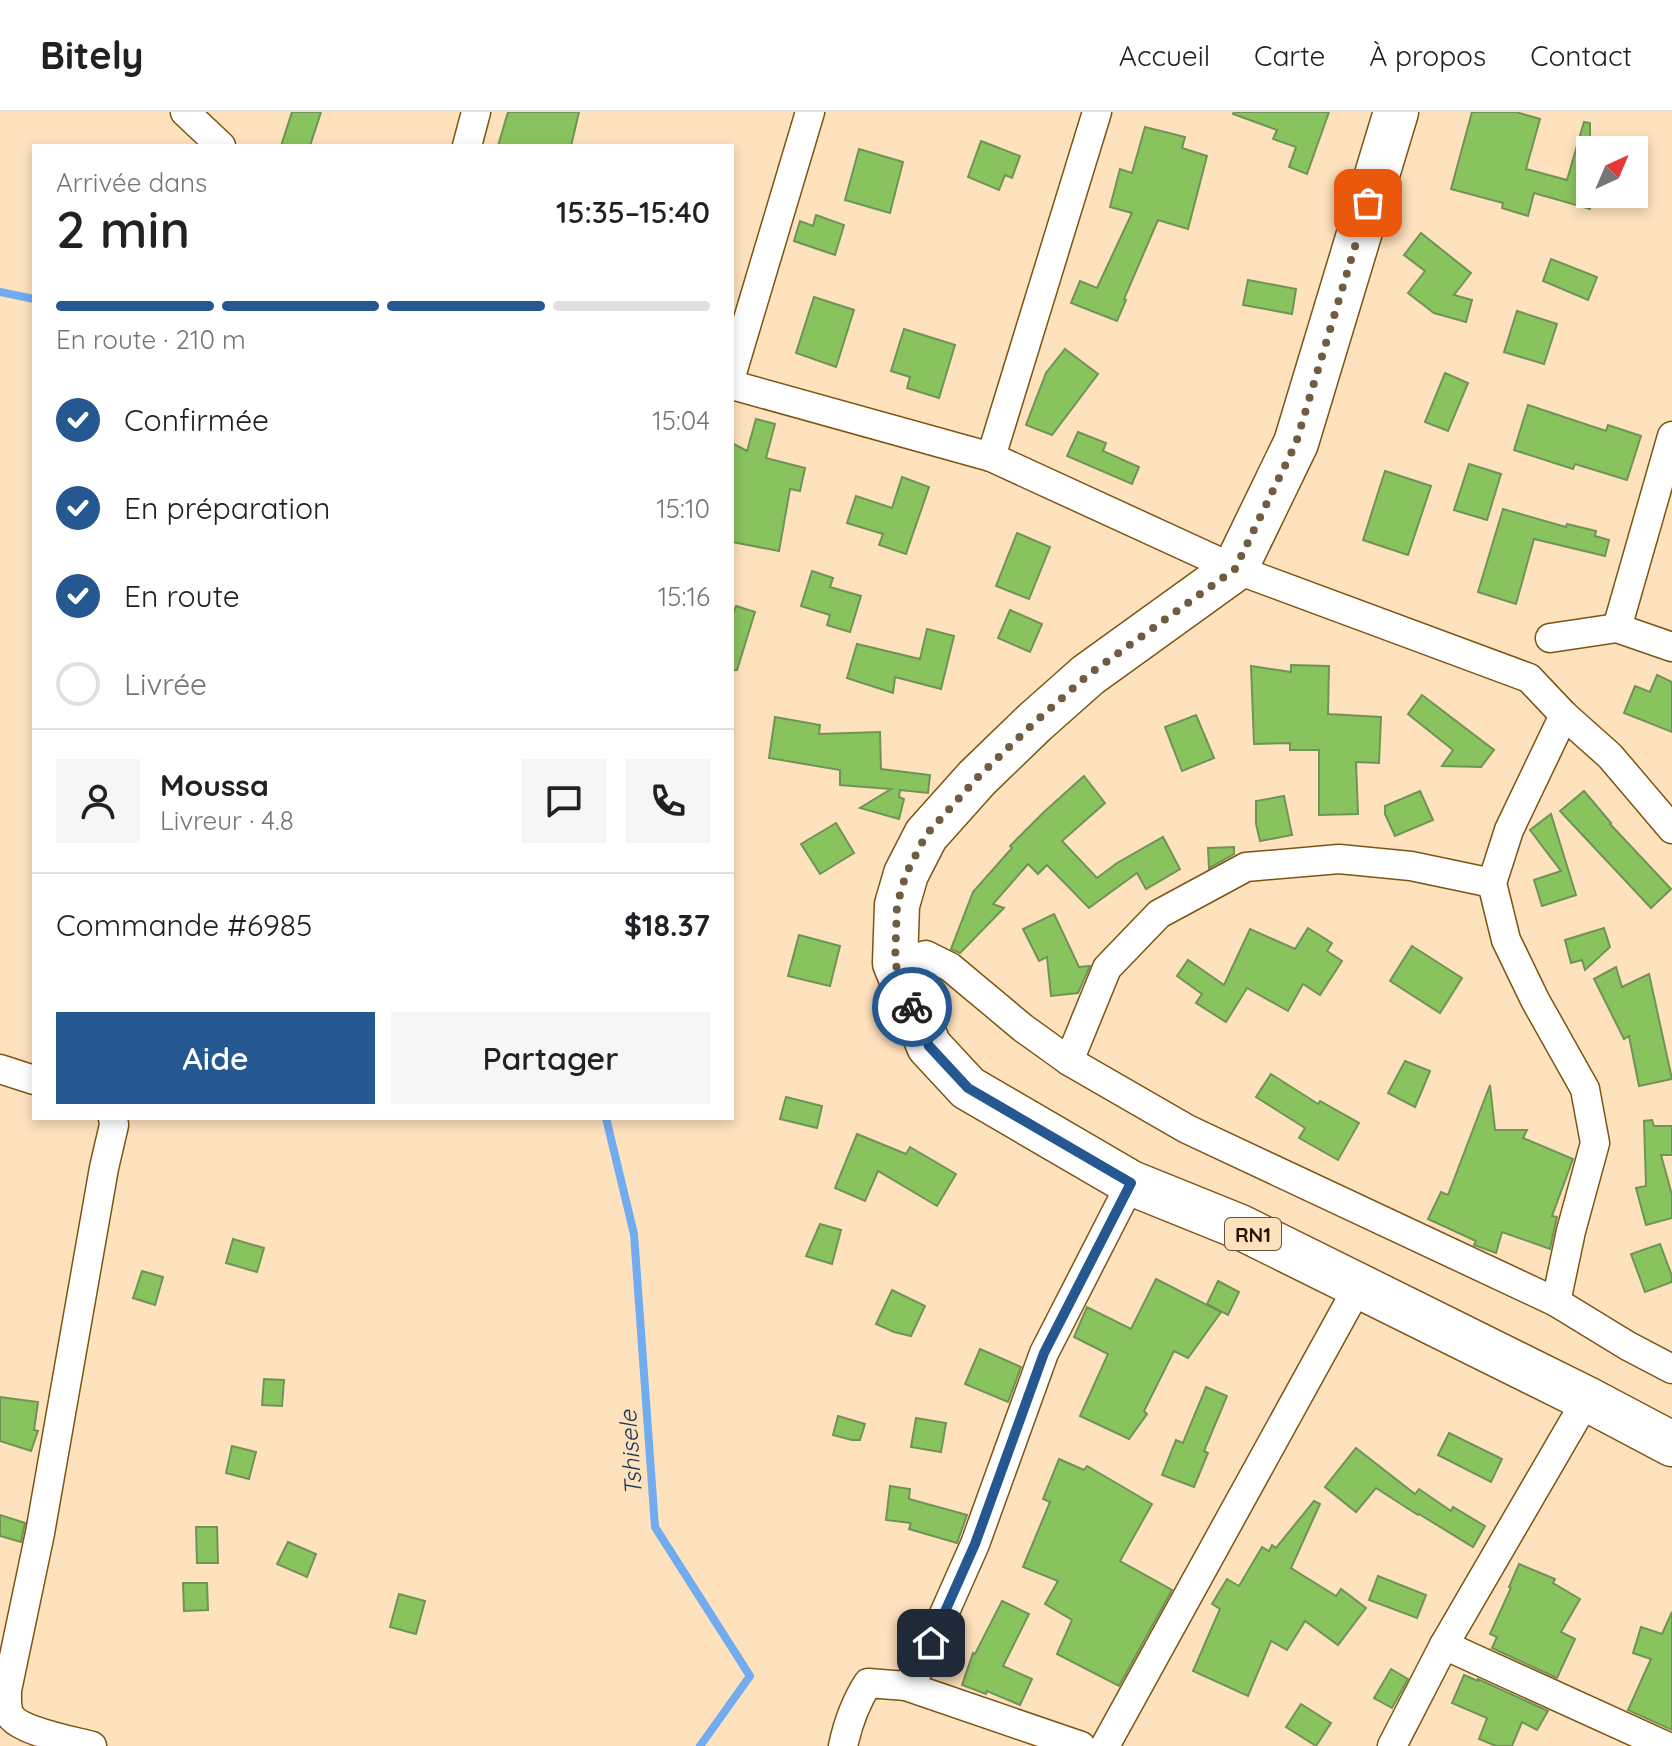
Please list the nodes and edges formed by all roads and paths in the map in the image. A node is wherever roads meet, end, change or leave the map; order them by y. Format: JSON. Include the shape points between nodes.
{"nodes":[{"id":1,"x":185,"y":112,"type":"edge"},
{"id":2,"x":476,"y":112,"type":"edge"},
{"id":3,"x":810,"y":112,"type":"edge"},
{"id":4,"x":1097,"y":112,"type":"edge"},
{"id":5,"x":1396,"y":112,"type":"edge"},
{"id":6,"x":219,"y":144,"type":"edge"},
{"id":7,"x":468,"y":144,"type":"edge"},
{"id":8,"x":734,"y":366,"type":"edge"},
{"id":9,"x":734,"y":386,"type":"edge"},
{"id":10,"x":1672,"y":436,"type":"edge"},
{"id":11,"x":991,"y":457,"type":"junction"},
{"id":12,"x":1235,"y":569,"type":"junction"},
{"id":13,"x":1617,"y":628,"type":"junction"},
{"id":14,"x":1550,"y":638,"type":"dead end"},
{"id":15,"x":1672,"y":647,"type":"edge"},
{"id":16,"x":1564,"y":715,"type":"junction"},
{"id":17,"x":1672,"y":829,"type":"edge"},
{"id":18,"x":1492,"y":883,"type":"junction"},
{"id":19,"x":895,"y":963,"type":"junction"},
{"id":20,"x":1069,"y":1061,"type":"junction"},
{"id":21,"x":0,"y":1069,"type":"edge"},
{"id":22,"x":32,"y":1079,"type":"edge"},
{"id":23,"x":113,"y":1120,"type":"edge"},
{"id":24,"x":1131,"y":1183,"type":"junction"},
{"id":25,"x":1358,"y":1287,"type":"junction"},
{"id":26,"x":1556,"y":1302,"type":"junction"},
{"id":27,"x":1672,"y":1369,"type":"edge"},
{"id":28,"x":1587,"y":1399,"type":"junction"},
{"id":29,"x":1672,"y":1444,"type":"edge"},
{"id":30,"x":1444,"y":1645,"type":"junction"},
{"id":31,"x":906,"y":1686,"type":"junction"},
{"id":32,"x":92,"y":1746,"type":"edge"},
{"id":33,"x":843,"y":1746,"type":"edge"},
{"id":34,"x":1081,"y":1746,"type":"edge"},
{"id":35,"x":1105,"y":1746,"type":"edge"},
{"id":36,"x":1392,"y":1746,"type":"edge"},
{"id":37,"x":1666,"y":1746,"type":"edge"}],
"edges":[{"from":1,"to":6,"type":"street"},
{"from":2,"to":7,"type":"street"},
{"from":3,"to":8,"type":"street"},
{"from":4,"to":11,"type":"street"},
{"from":5,"to":12,"type":"highway","number":"RN1","via":[[1296,443]]},
{"from":9,"to":11,"type":"street"},
{"from":10,"to":13,"type":"street"},
{"from":11,"to":12,"type":"street"},
{"from":12,"to":16,"type":"street","via":[[1529,678]]},
{"from":12,"to":19,"type":"highway","number":"RN1","via":[[1088,675],[977,778],[926,835],[897,905]]},
{"from":13,"to":14,"type":"street"},
{"from":13,"to":15,"type":"street"},
{"from":16,"to":17,"type":"street","via":[[1610,756]]},
{"from":16,"to":18,"type":"street","via":[[1509,830]]},
{"from":18,"to":20,"type":"street","via":[[1411,866],[1339,859],[1246,867],[1159,914],[1107,968]]},
{"from":18,"to":26,"type":"street","via":[[1506,940],[1585,1089],[1595,1143]]},
{"from":19,"to":20,"type":"street","via":[[926,955],[950,967]]},
{"from":19,"to":24,"type":"highway","number":"RN1","via":[[929,1046],[968,1088]]},
{"from":20,"to":26,"type":"street","via":[[1187,1129]]},
{"from":21,"to":22,"type":"street"},
{"from":23,"to":32,"type":"street","via":[[7,1690],[11,1719],[23,1727]]},
{"from":24,"to":25,"type":"highway","number":"RN1","via":[[1240,1227]]},
{"from":24,"to":31,"type":"street","via":[[1044,1353],[975,1544],[920,1668]]},
{"from":25,"to":28,"type":"highway","number":"RN1"},
{"from":25,"to":35,"type":"street"},
{"from":26,"to":27,"type":"street"},
{"from":28,"to":29,"type":"highway","number":"RN1"},
{"from":28,"to":30,"type":"street"},
{"from":30,"to":36,"type":"street"},
{"from":30,"to":37,"type":"street"},
{"from":31,"to":33,"type":"street","via":[[868,1683]]},
{"from":31,"to":34,"type":"street"}]}
